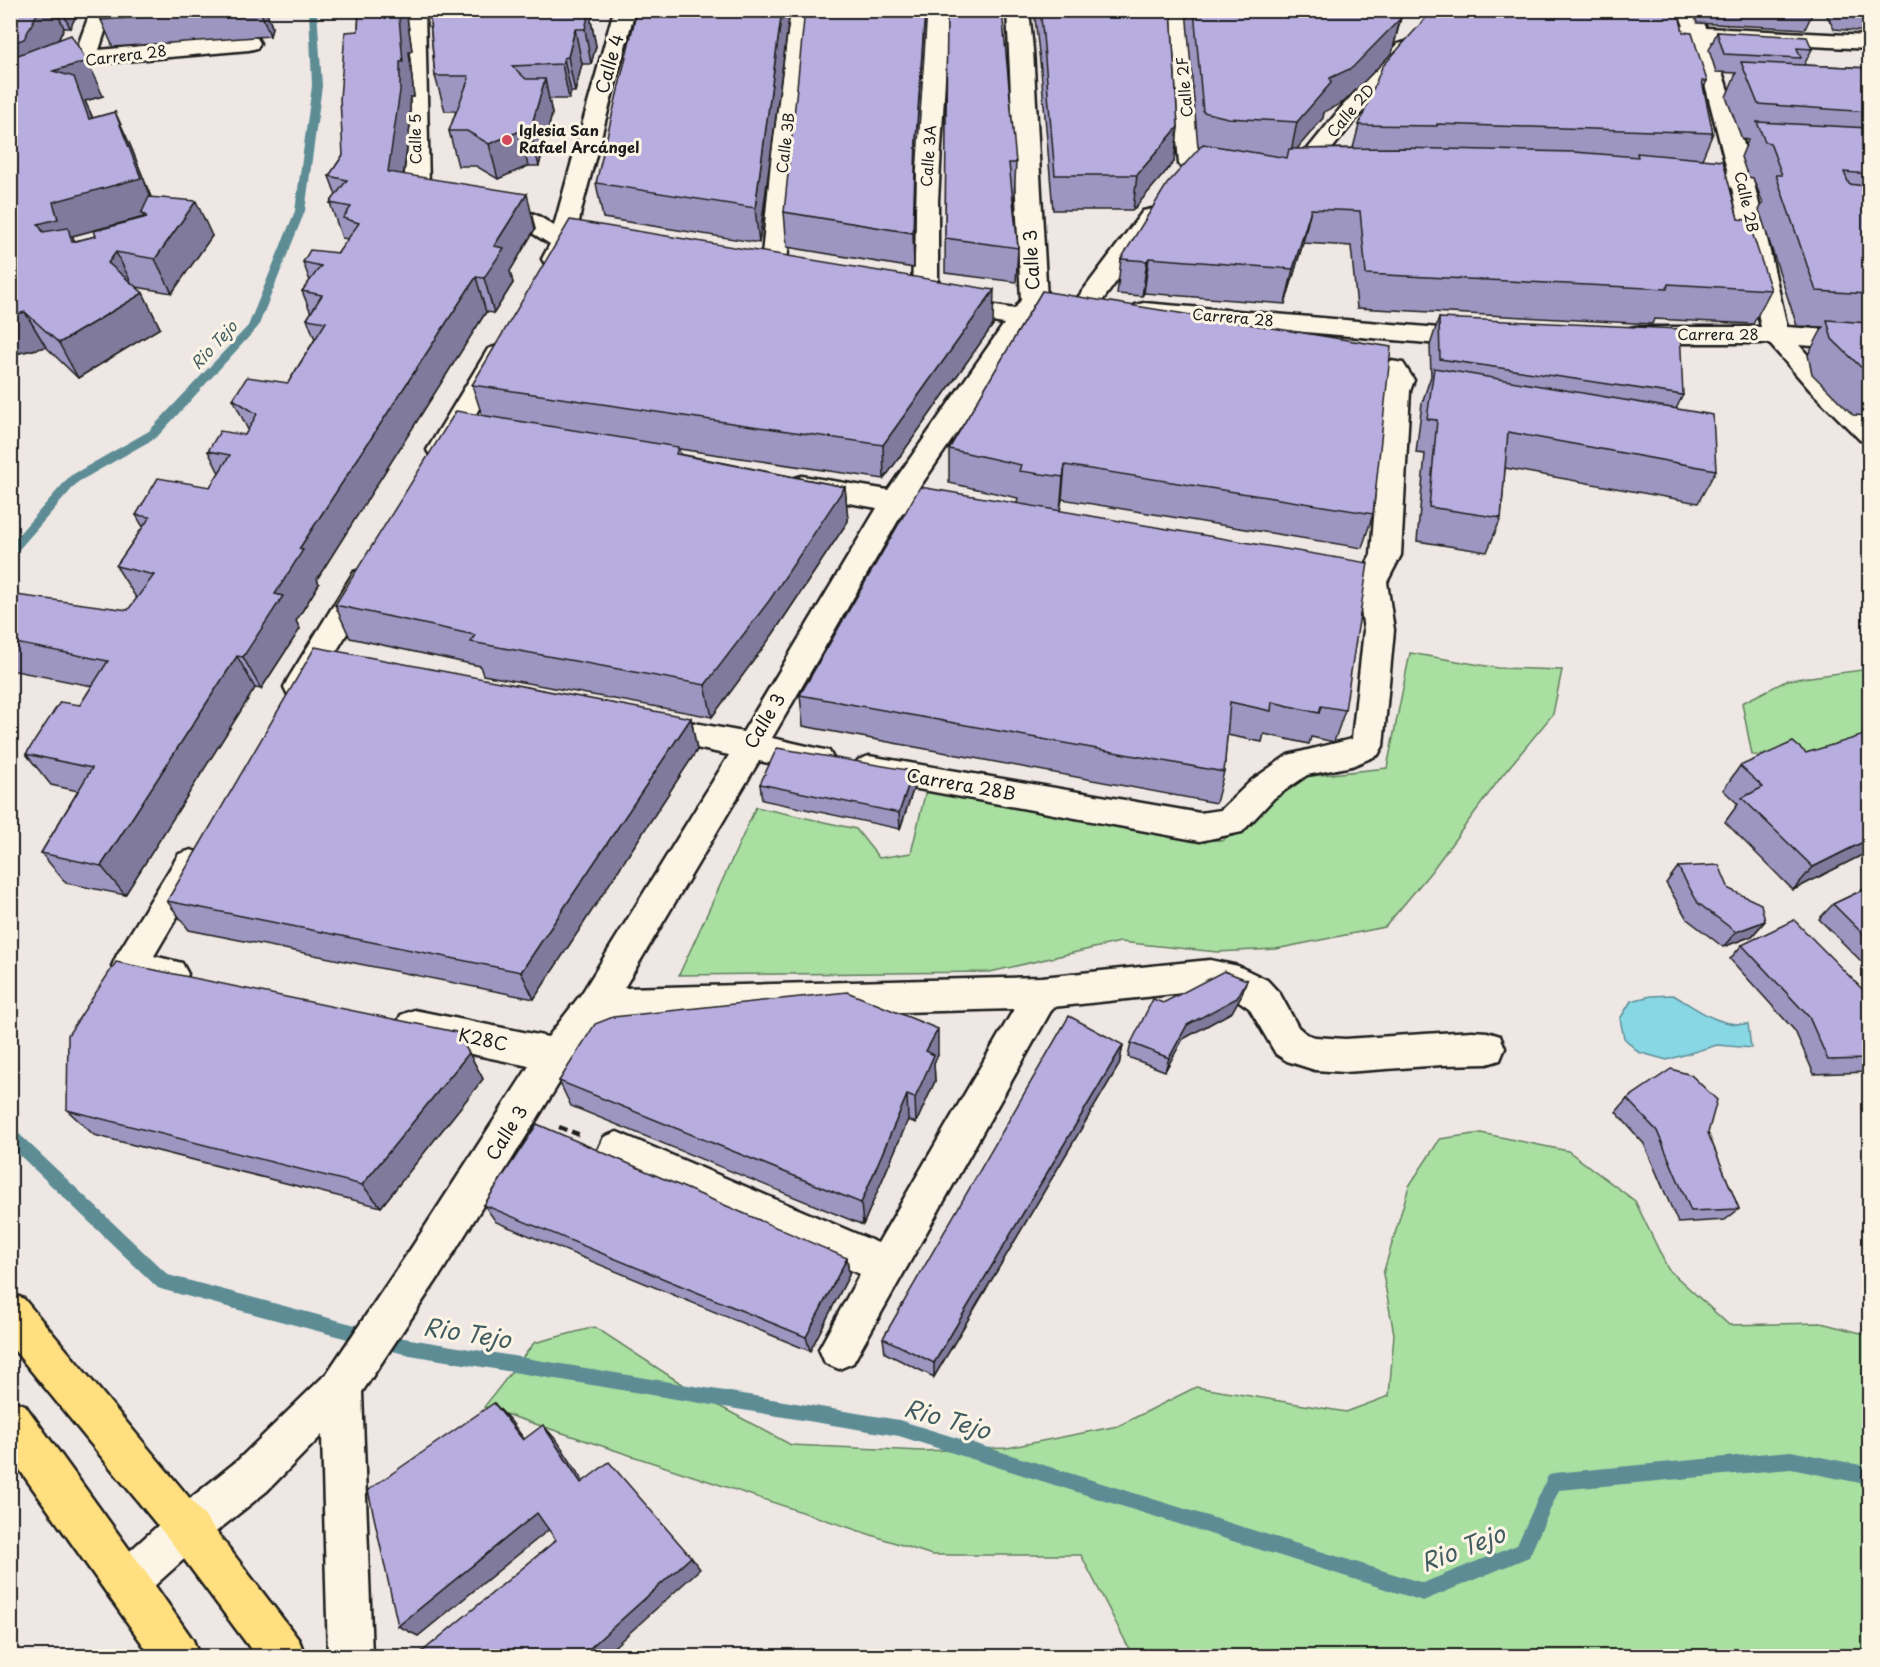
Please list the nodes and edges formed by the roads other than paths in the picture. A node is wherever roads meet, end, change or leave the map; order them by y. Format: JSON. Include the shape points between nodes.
{"nodes":[{"id":1,"x":102,"y":10,"type":"edge"},
{"id":2,"x":414,"y":10,"type":"edge"},
{"id":3,"x":625,"y":10,"type":"edge"},
{"id":4,"x":802,"y":10,"type":"edge"},
{"id":5,"x":938,"y":10,"type":"edge"},
{"id":6,"x":1018,"y":10,"type":"edge"},
{"id":7,"x":1178,"y":10,"type":"edge"},
{"id":8,"x":1693,"y":22,"type":"edge"},
{"id":9,"x":1626,"y":31,"type":"edge"},
{"id":10,"x":1418,"y":35,"type":"edge"},
{"id":11,"x":249,"y":42,"type":"edge"},
{"id":12,"x":1869,"y":43,"type":"edge"},
{"id":13,"x":85,"y":58,"type":"junction"},
{"id":14,"x":10,"y":93,"type":"edge"},
{"id":15,"x":1326,"y":172,"type":"edge"},
{"id":16,"x":1659,"y":179,"type":"edge"},
{"id":17,"x":1742,"y":181,"type":"junction"},
{"id":18,"x":460,"y":205,"type":"edge"},
{"id":19,"x":514,"y":216,"type":"edge"},
{"id":20,"x":565,"y":232,"type":"junction"},
{"id":21,"x":617,"y":241,"type":"edge"},
{"id":22,"x":774,"y":266,"type":"edge"},
{"id":23,"x":540,"y":282,"type":"edge"},
{"id":24,"x":914,"y":290,"type":"joint"},
{"id":25,"x":1027,"y":310,"type":"junction"},
{"id":26,"x":1101,"y":313,"type":"junction"},
{"id":27,"x":511,"y":331,"type":"edge"},
{"id":28,"x":1613,"y":335,"type":"edge"},
{"id":29,"x":1776,"y":335,"type":"junction"},
{"id":30,"x":1497,"y":336,"type":"edge"},
{"id":31,"x":1869,"y":342,"type":"edge"},
{"id":32,"x":1324,"y":360,"type":"edge"},
{"id":33,"x":1869,"y":433,"type":"edge"},
{"id":34,"x":429,"y":471,"type":"edge"},
{"id":35,"x":779,"y":482,"type":"edge"},
{"id":36,"x":895,"y":501,"type":"junction"},
{"id":37,"x":941,"y":509,"type":"edge"},
{"id":38,"x":380,"y":553,"type":"edge"},
{"id":39,"x":288,"y":705,"type":"edge"},
{"id":40,"x":622,"y":721,"type":"edge"},
{"id":41,"x":750,"y":748,"type":"junction"},
{"id":42,"x":202,"y":846,"type":"edge"},
{"id":43,"x":198,"y":980,"type":"edge"},
{"id":44,"x":1042,"y":993,"type":"junction"},
{"id":45,"x":595,"y":1004,"type":"junction"},
{"id":46,"x":383,"y":1019,"type":"edge"},
{"id":47,"x":1487,"y":1048,"type":"dead end"},
{"id":48,"x":556,"y":1055,"type":"junction"},
{"id":49,"x":617,"y":1150,"type":"road end"},
{"id":50,"x":886,"y":1266,"type":"junction"},
{"id":51,"x":10,"y":1313,"type":"edge"},
{"id":52,"x":839,"y":1349,"type":"dead end"},
{"id":53,"x":347,"y":1379,"type":"junction"},
{"id":54,"x":10,"y":1420,"type":"edge"},
{"id":55,"x":187,"y":1528,"type":"junction"},
{"id":56,"x":127,"y":1582,"type":"junction"},
{"id":57,"x":177,"y":1656,"type":"edge"},
{"id":58,"x":283,"y":1656,"type":"edge"},
{"id":59,"x":350,"y":1656,"type":"edge"}],
"edges":[{"from":1,"to":13,"type":"street"},
{"from":2,"to":18,"type":"street","name":"Calle 5","via":[[417,186],[420,194],[428,198]]},
{"from":3,"to":20,"type":"street","name":"Calle 4"},
{"from":4,"to":22,"type":"street","name":"Calle 3B"},
{"from":5,"to":24,"type":"street","name":"Calle 3A","via":[[926,200]]},
{"from":6,"to":25,"type":"street","name":"Calle 3"},
{"from":7,"to":26,"type":"street","name":"Calle 2F","via":[[1186,178]]},
{"from":8,"to":9,"type":"street"},
{"from":8,"to":12,"type":"street"},
{"from":8,"to":17,"type":"street","name":"Calle 2B","via":[[1728,85]]},
{"from":10,"to":15,"type":"street","name":"Calle 2D","via":[[1348,114],[1291,170]]},
{"from":11,"to":13,"type":"street","name":"Carrera 28"},
{"from":13,"to":14,"type":"street","name":"Carrera 28","via":[[29,88]]},
{"from":16,"to":17,"type":"street"},
{"from":17,"to":29,"type":"street","name":"Calle 2B"},
{"from":19,"to":20,"type":"street"},
{"from":20,"to":21,"type":"street"},
{"from":20,"to":23,"type":"street","name":"Calle 4"},
{"from":24,"to":25,"type":"street","name":"Carrera 28"},
{"from":25,"to":26,"type":"street","name":"Carrera 28"},
{"from":25,"to":36,"type":"street","name":"Calle 3"},
{"from":26,"to":30,"type":"street","name":"Carrera 28","via":[[1439,336]]},
{"from":27,"to":34,"type":"street","via":[[465,432]]},
{"from":28,"to":29,"type":"street","name":"Carrera 28"},
{"from":29,"to":31,"type":"street","name":"Carrera 28"},
{"from":29,"to":33,"type":"street","name":"Calle 2B"},
{"from":32,"to":41,"type":"street","name":"Carrera 28B","via":[[1394,369],[1405,386],[1386,555],[1360,580],[1379,630],[1367,746],[1299,764],[1263,789],[1230,822],[1200,827]]},
{"from":35,"to":36,"type":"street"},
{"from":36,"to":37,"type":"street"},
{"from":36,"to":41,"type":"street","name":"Calle 3"},
{"from":38,"to":39,"type":"street","via":[[331,658]]},
{"from":40,"to":41,"type":"street","name":"Carrera 28B"},
{"from":41,"to":45,"type":"street","name":"Calle 3"},
{"from":42,"to":43,"type":"street","via":[[129,966]]},
{"from":44,"to":45,"type":"street"},
{"from":44,"to":47,"type":"street","via":[[1210,975],[1232,977],[1259,995],[1272,1012],[1279,1032],[1292,1046],[1311,1053],[1344,1056]]},
{"from":44,"to":50,"type":"street"},
{"from":45,"to":48,"type":"street","name":"Calle 3"},
{"from":46,"to":48,"type":"street","name":"K28C"},
{"from":48,"to":53,"type":"street","name":"Calle 3"},
{"from":49,"to":50,"type":"street"},
{"from":50,"to":52,"type":"street"},
{"from":51,"to":55,"type":"main road"},
{"from":53,"to":55,"type":"street","name":"Calle 3","via":[[252,1476]]},
{"from":53,"to":59,"type":"street"},
{"from":54,"to":56,"type":"main road"},
{"from":55,"to":56,"type":"street","name":"Calle 3"},
{"from":55,"to":58,"type":"main road"},
{"from":56,"to":57,"type":"main road"}]}
